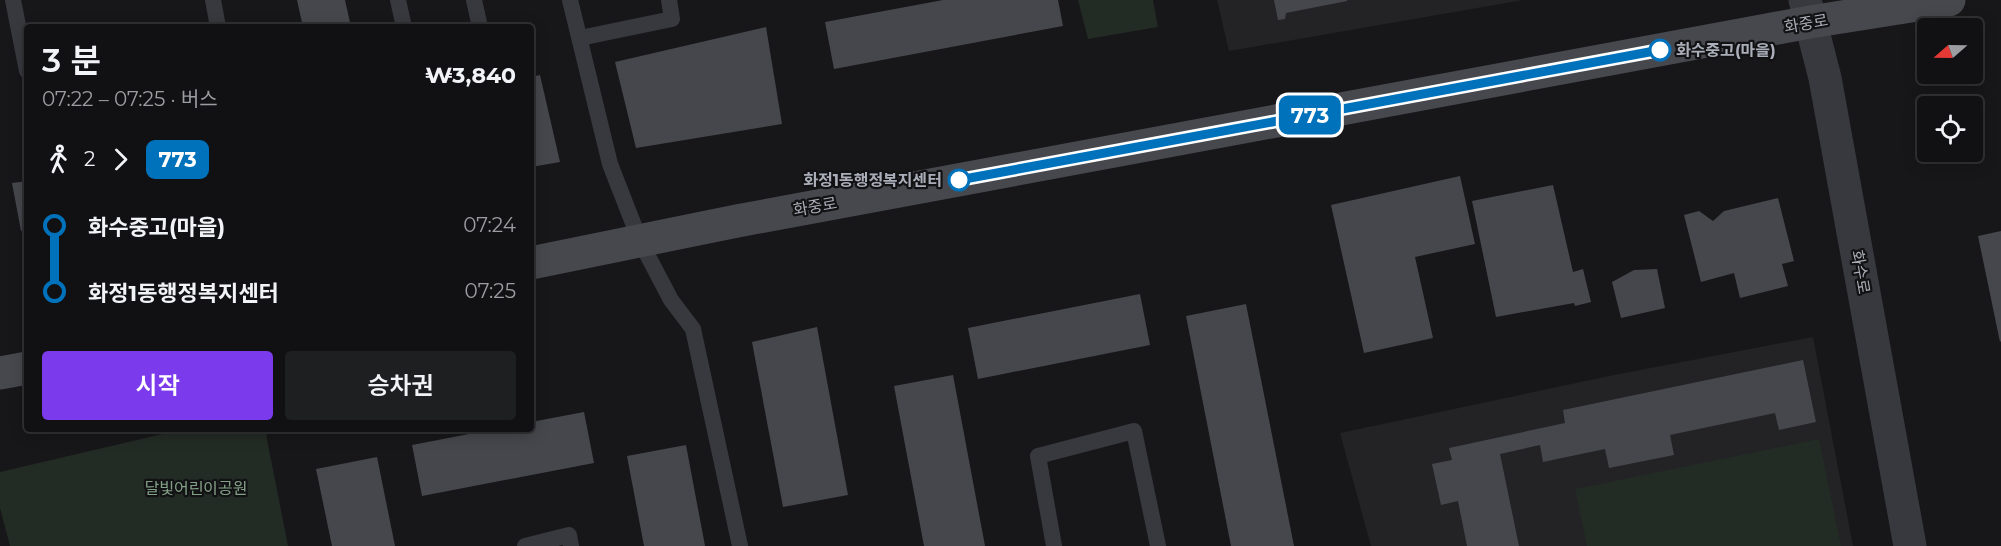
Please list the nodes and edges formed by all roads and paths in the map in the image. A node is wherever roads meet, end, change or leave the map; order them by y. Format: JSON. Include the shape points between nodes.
{"nodes":[{"id":1,"x":13,"y":0,"type":"edge"},
{"id":2,"x":213,"y":0,"type":"edge"},
{"id":3,"x":398,"y":0,"type":"edge"},
{"id":4,"x":474,"y":0,"type":"edge"},
{"id":5,"x":570,"y":0,"type":"edge"},
{"id":6,"x":669,"y":0,"type":"edge"},
{"id":7,"x":1949,"y":0,"type":"edge"},
{"id":8,"x":1808,"y":11,"type":"edge"},
{"id":9,"x":217,"y":24,"type":"edge"},
{"id":10,"x":403,"y":24,"type":"edge"},
{"id":11,"x":479,"y":24,"type":"edge"},
{"id":12,"x":580,"y":38,"type":"junction"},
{"id":13,"x":24,"y":54,"type":"edge"},
{"id":14,"x":640,"y":241,"type":"junction"},
{"id":15,"x":534,"y":262,"type":"edge"},
{"id":16,"x":24,"y":369,"type":"edge"},
{"id":17,"x":0,"y":373,"type":"edge"},
{"id":18,"x":525,"y":546,"type":"edge"},
{"id":19,"x":571,"y":546,"type":"edge"},
{"id":20,"x":740,"y":546,"type":"edge"},
{"id":21,"x":1054,"y":546,"type":"edge"},
{"id":22,"x":1158,"y":546,"type":"edge"},
{"id":23,"x":1910,"y":546,"type":"edge"}],
"edges":[{"from":1,"to":13,"type":"lane"},
{"from":2,"to":9,"type":"lane"},
{"from":3,"to":10,"type":"lane"},
{"from":4,"to":11,"type":"lane"},
{"from":5,"to":12,"type":"lane"},
{"from":6,"to":12,"type":"lane","via":[[672,19]]},
{"from":7,"to":8,"type":"main road","name":"화중로"},
{"from":8,"to":14,"type":"main road","name":"화중로"},
{"from":8,"to":23,"type":"street","name":"화수로","via":[[1825,78]]},
{"from":12,"to":14,"type":"lane","via":[[610,164]]},
{"from":14,"to":15,"type":"main road","name":"화중로"},
{"from":14,"to":20,"type":"lane","via":[[671,300],[693,329]]},
{"from":16,"to":17,"type":"main road"},
{"from":18,"to":19,"type":"lane","via":[[569,535]]},
{"from":21,"to":22,"type":"lane","via":[[1038,456],[1134,431]]}]}
